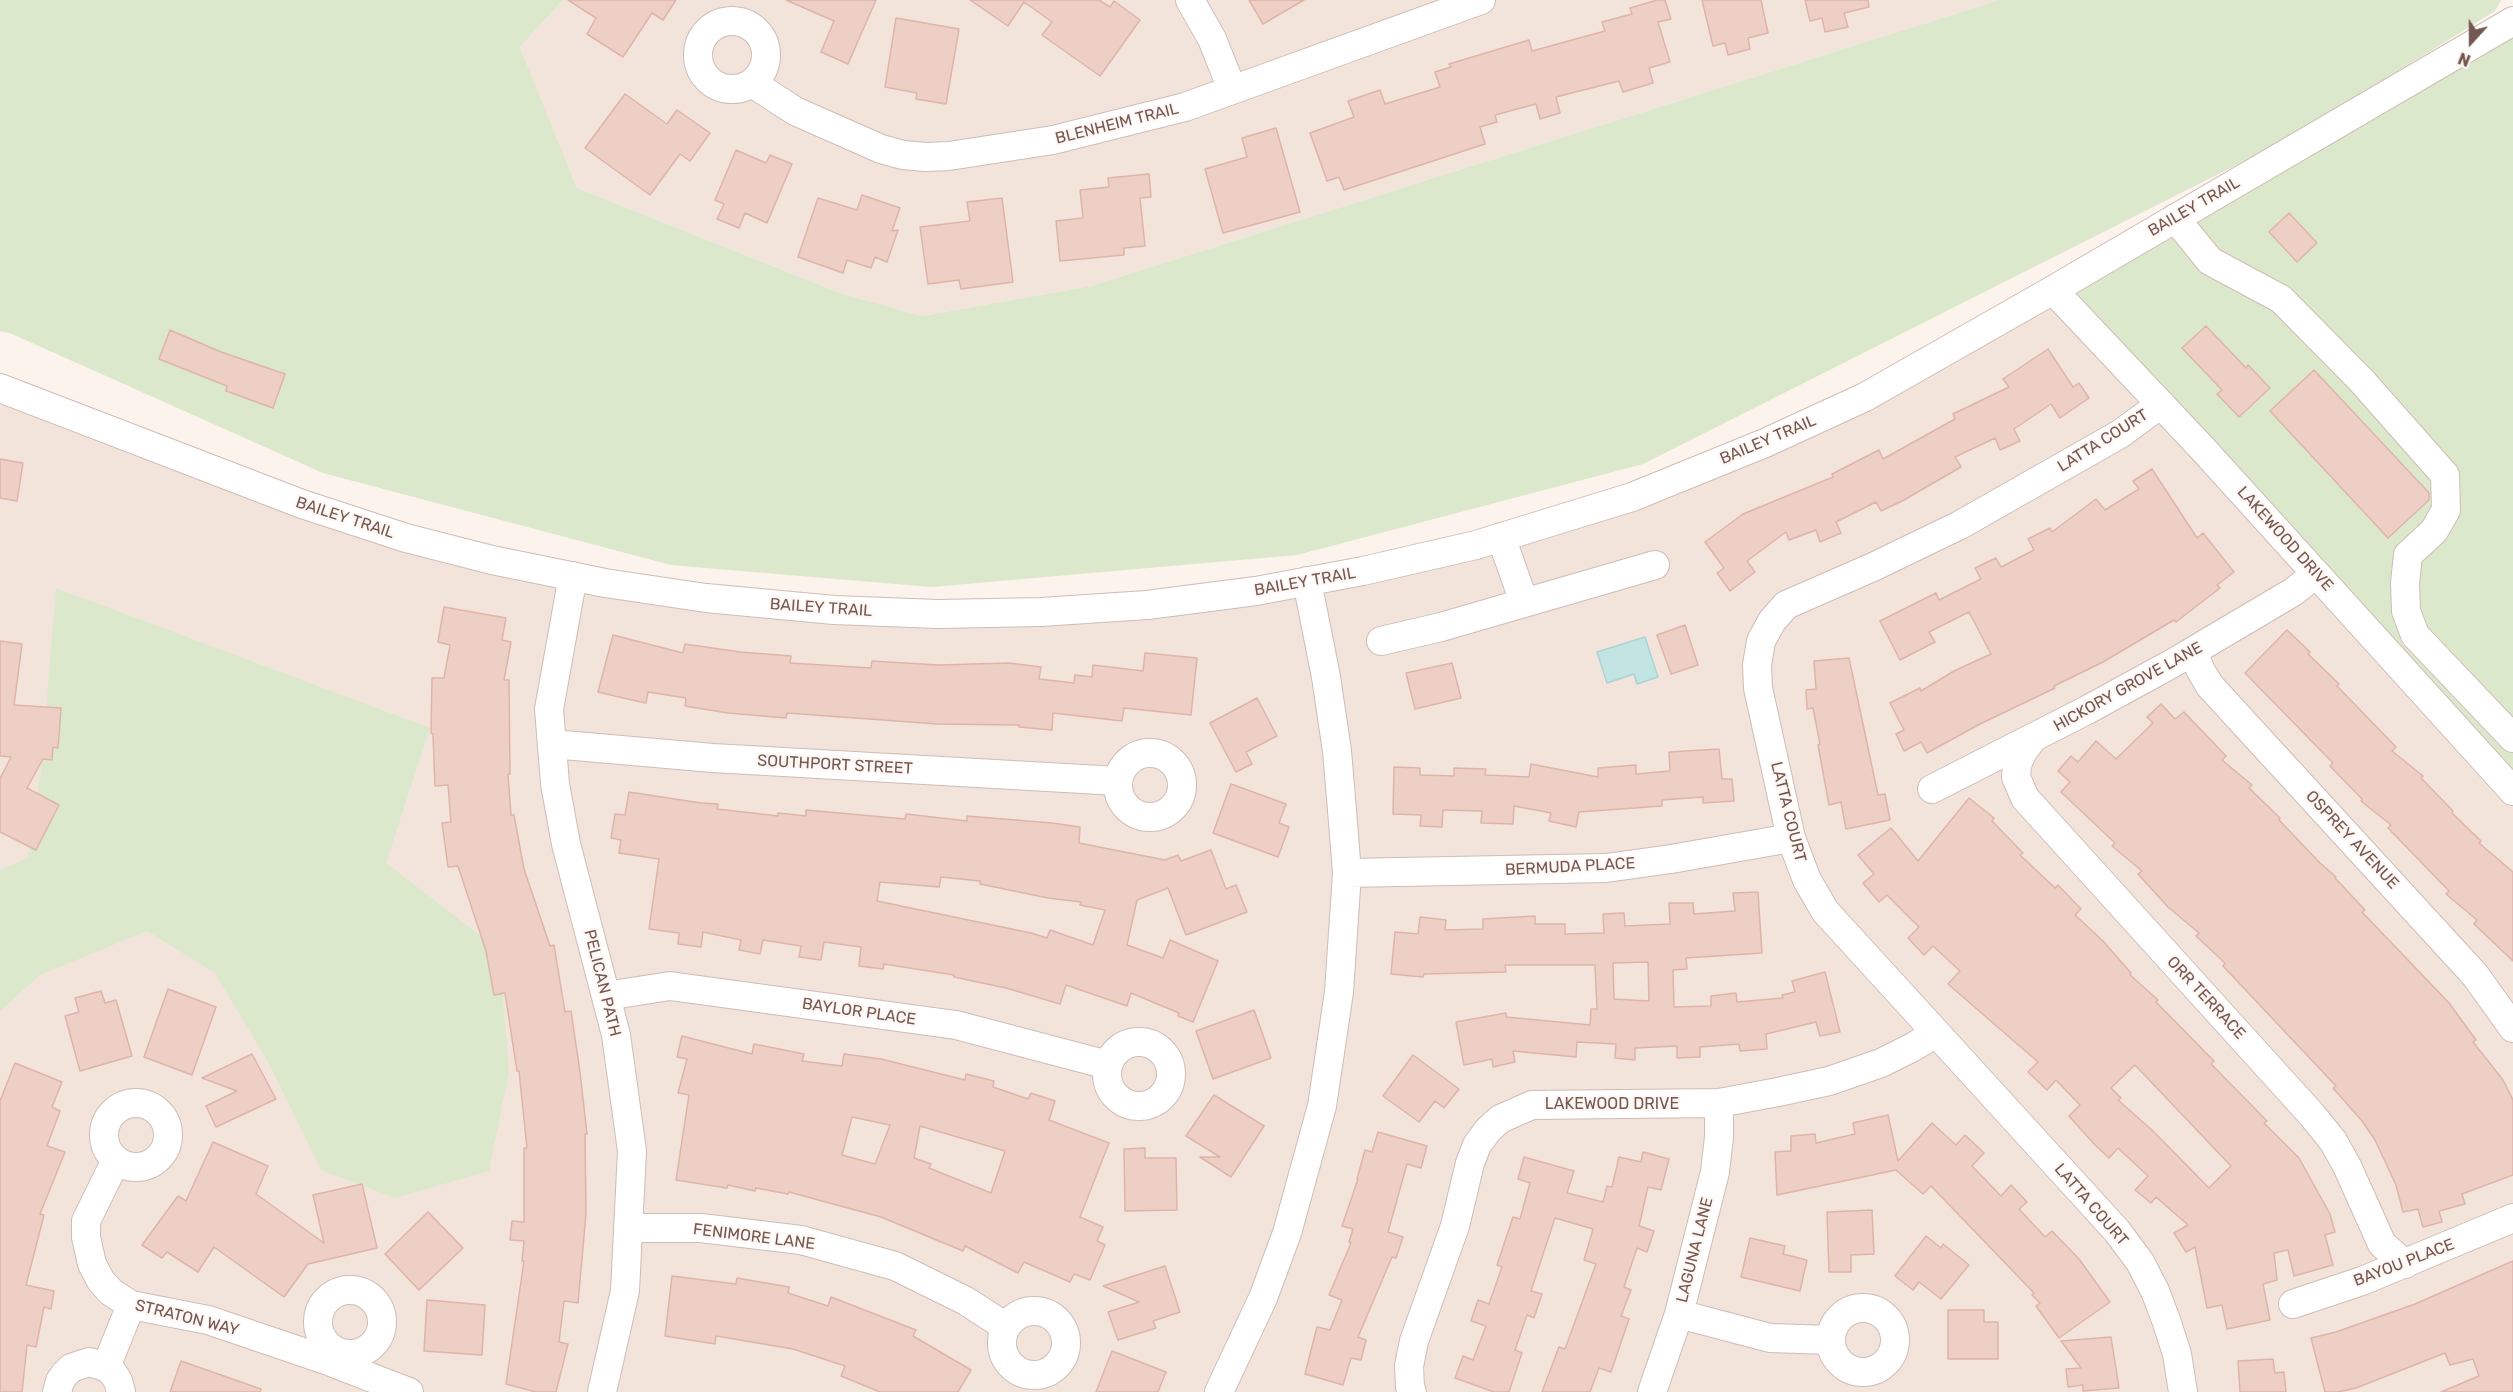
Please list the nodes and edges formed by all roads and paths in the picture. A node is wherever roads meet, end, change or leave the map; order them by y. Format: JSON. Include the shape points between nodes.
{"nodes":[{"id":1,"x":1190,"y":0,"type":"edge"},
{"id":2,"x":1481,"y":0,"type":"edge"},
{"id":3,"x":2513,"y":21,"type":"edge"},
{"id":4,"x":752,"y":83,"type":"dead end"},
{"id":5,"x":1232,"y":89,"type":"junction"},
{"id":6,"x":2175,"y":218,"type":"junction"},
{"id":7,"x":2053,"y":290,"type":"junction"},
{"id":8,"x":0,"y":388,"type":"edge"},
{"id":9,"x":2161,"y":404,"type":"junction"},
{"id":10,"x":1501,"y":537,"type":"junction"},
{"id":11,"x":1655,"y":565,"type":"dead end"},
{"id":12,"x":2316,"y":574,"type":"junction"},
{"id":13,"x":573,"y":576,"type":"junction"},
{"id":14,"x":1307,"y":581,"type":"junction"},
{"id":15,"x":1524,"y":602,"type":"junction"},
{"id":16,"x":1381,"y":641,"type":"dead end"},
{"id":17,"x":2193,"y":651,"type":"junction"},
{"id":18,"x":2033,"y":738,"type":"junction"},
{"id":19,"x":2513,"y":738,"type":"edge"},
{"id":20,"x":552,"y":744,"type":"junction"},
{"id":21,"x":1118,"y":781,"type":"dead end"},
{"id":22,"x":1932,"y":789,"type":"dead end"},
{"id":23,"x":2513,"y":791,"type":"edge"},
{"id":24,"x":1791,"y":838,"type":"junction"},
{"id":25,"x":1347,"y":873,"type":"junction"},
{"id":26,"x":606,"y":996,"type":"junction"},
{"id":27,"x":2513,"y":1028,"type":"edge"},
{"id":28,"x":1936,"y":1033,"type":"junction"},
{"id":29,"x":1108,"y":1065,"type":"dead end"},
{"id":30,"x":1719,"y":1103,"type":"junction"},
{"id":31,"x":116,"y":1160,"type":"dead end"},
{"id":32,"x":2513,"y":1218,"type":"edge"},
{"id":33,"x":628,"y":1228,"type":"junction"},
{"id":34,"x":2405,"y":1263,"type":"junction"},
{"id":35,"x":2293,"y":1304,"type":"dead end"},
{"id":36,"x":131,"y":1305,"type":"junction"},
{"id":37,"x":1679,"y":1314,"type":"junction"},
{"id":38,"x":1006,"y":1327,"type":"dead end"},
{"id":39,"x":1830,"y":1340,"type":"dead end"},
{"id":40,"x":106,"y":1367,"type":"junction"},
{"id":41,"x":57,"y":1392,"type":"edge"},
{"id":42,"x":121,"y":1392,"type":"edge"},
{"id":43,"x":409,"y":1392,"type":"edge"},
{"id":44,"x":602,"y":1392,"type":"edge"},
{"id":45,"x":1219,"y":1392,"type":"edge"},
{"id":46,"x":1412,"y":1392,"type":"edge"},
{"id":47,"x":1652,"y":1392,"type":"edge"},
{"id":48,"x":2183,"y":1392,"type":"edge"}],
"edges":[{"from":1,"to":5,"type":"street","via":[[1212,39]]},
{"from":2,"to":5,"type":"street","name":"BLENHEIM TRAIL"},
{"from":3,"to":6,"type":"street","name":"BAILEY TRAIL"},
{"from":4,"to":5,"type":"street","name":"BLENHEIM TRAIL","via":[[795,111],[849,136],[881,149],[926,157],[1053,140],[1165,113]]},
{"from":6,"to":7,"type":"street","name":"BAILEY TRAIL"},
{"from":6,"to":19,"type":"street","via":[[2210,261],[2282,298],[2445,475],[2446,510],[2433,531],[2408,555],[2406,611],[2415,635]]},
{"from":7,"to":9,"type":"street","name":"LAKEWOOD DRIVE"},
{"from":7,"to":10,"type":"street","name":"BAILEY TRAIL","via":[[1865,397],[1765,442],[1632,497]]},
{"from":8,"to":13,"type":"street","name":"BAILEY TRAIL","via":[[302,504],[406,538]]},
{"from":9,"to":12,"type":"street","name":"LAKEWOOD DRIVE"},
{"from":9,"to":24,"type":"street","name":"LATTA COURT","via":[[2120,434],[1960,525],[1786,605],[1772,621],[1761,641],[1758,688]]},
{"from":10,"to":14,"type":"street","name":"BAILEY TRAIL"},
{"from":10,"to":15,"type":"street"},
{"from":11,"to":15,"type":"street"},
{"from":12,"to":17,"type":"street","name":"HICKORY GROVE LANE","via":[[2293,592]]},
{"from":12,"to":23,"type":"street","name":"LAKEWOOD DRIVE"},
{"from":13,"to":14,"type":"street","name":"BAILEY TRAIL","via":[[706,598],[834,610],[938,614],[1147,605]]},
{"from":13,"to":20,"type":"street","name":"PELICAN PATH","via":[[549,709]]},
{"from":14,"to":25,"type":"street","via":[[1337,751]]},
{"from":15,"to":16,"type":"street"},
{"from":17,"to":18,"type":"street","name":"HICKORY GROVE LANE"},
{"from":17,"to":27,"type":"street","name":"OSPREY AVENUE","via":[[2210,686],[2475,975]]},
{"from":18,"to":22,"type":"street","name":"HICKORY GROVE LANE"},
{"from":18,"to":34,"type":"street","name":"ORR TERRACE","via":[[2017,765],[2016,777],[2025,798],[2312,1115],[2347,1166],[2382,1244]]},
{"from":20,"to":21,"type":"street","name":"SOUTHPORT STREET","via":[[713,758]]},
{"from":20,"to":26,"type":"street","name":"PELICAN PATH","via":[[566,844]]},
{"from":24,"to":25,"type":"street","name":"BERMUDA PLACE","via":[[1606,868]]},
{"from":24,"to":28,"type":"street","name":"LATTA COURT","via":[[1825,912]]},
{"from":25,"to":45,"type":"street","via":[[1339,992],[1322,1106],[1287,1233],[1263,1299]]},
{"from":26,"to":29,"type":"street","name":"BAYLOR PLACE","via":[[670,986],[956,1025]]},
{"from":26,"to":33,"type":"street","name":"PELICAN PATH","via":[[616,1035],[632,1151]]},
{"from":28,"to":30,"type":"street","name":"LAKEWOOD DRIVE","via":[[1881,1063],[1829,1082]]},
{"from":28,"to":48,"type":"street","name":"LATTA COURT","via":[[2117,1231],[2140,1262],[2166,1320]]},
{"from":30,"to":37,"type":"street","name":"LAGUNA LANE","via":[[1714,1173]]},
{"from":30,"to":46,"type":"street","name":"LAKEWOOD DRIVE","via":[[1532,1105],[1514,1111],[1488,1130],[1470,1163],[1455,1226],[1414,1341],[1409,1366]]},
{"from":31,"to":36,"type":"street","name":"STRATON WAY","via":[[86,1221],[86,1237],[92,1264],[101,1281]]},
{"from":32,"to":34,"type":"street","name":"BAYOU PLACE"},
{"from":33,"to":38,"type":"street","name":"FENIMORE LANE","via":[[701,1228],[801,1240],[895,1266],[966,1301]]},
{"from":33,"to":44,"type":"street","name":"PELICAN PATH","via":[[625,1291]]},
{"from":34,"to":35,"type":"street","name":"BAYOU PLACE"},
{"from":36,"to":40,"type":"street"},
{"from":36,"to":43,"type":"street","name":"STRATON WAY","via":[[208,1320],[336,1357]]},
{"from":37,"to":39,"type":"street","via":[[1770,1338]]},
{"from":37,"to":47,"type":"street","name":"LAGUNA LANE"},
{"from":40,"to":41,"type":"street","via":[[88,1362],[71,1368]]},
{"from":40,"to":42,"type":"street","via":[[118,1381]]}]}
